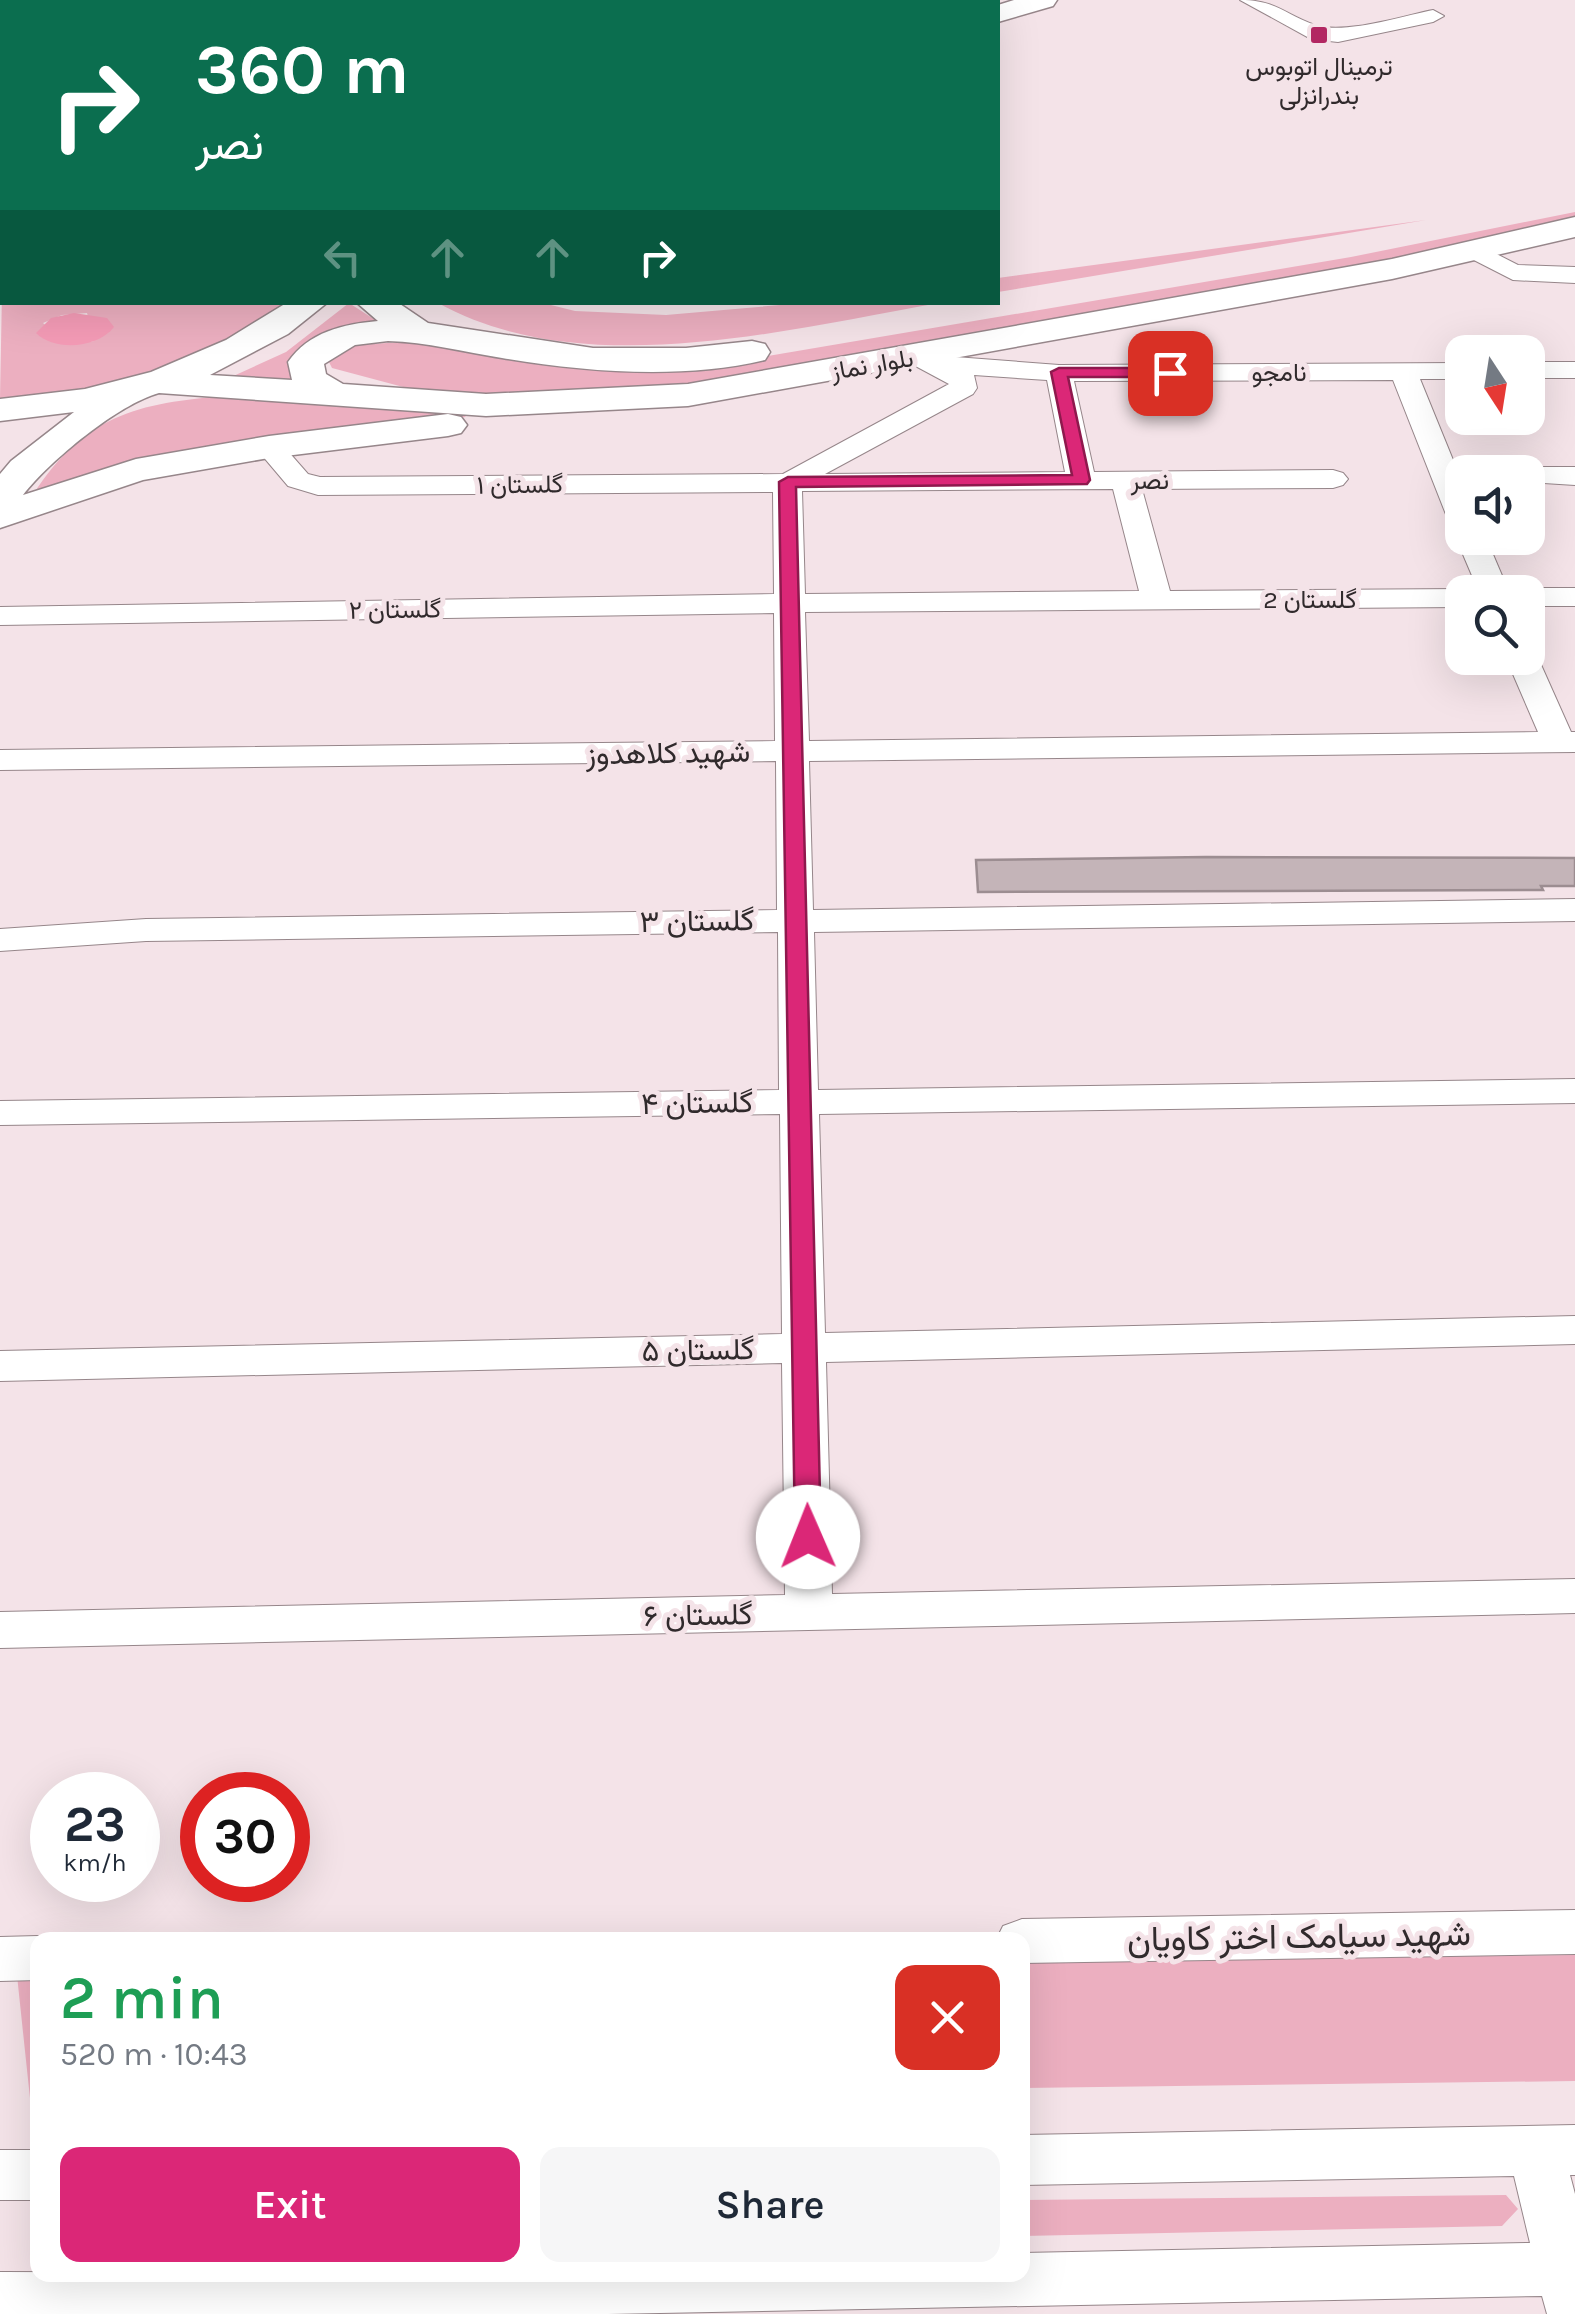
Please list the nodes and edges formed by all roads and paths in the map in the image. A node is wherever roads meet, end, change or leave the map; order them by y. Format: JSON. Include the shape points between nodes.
{"nodes":[{"id":1,"x":1043,"y":0,"type":"edge"},
{"id":2,"x":1252,"y":0,"type":"edge"},
{"id":3,"x":1000,"y":13,"type":"edge"},
{"id":4,"x":1433,"y":16,"type":"dead end"},
{"id":5,"x":1575,"y":204,"type":"edge"},
{"id":6,"x":1575,"y":227,"type":"edge"},
{"id":7,"x":1474,"y":251,"type":"junction"},
{"id":8,"x":1575,"y":275,"type":"edge"},
{"id":9,"x":307,"y":305,"type":"edge"},
{"id":10,"x":378,"y":305,"type":"edge"},
{"id":11,"x":417,"y":332,"type":"junction"},
{"id":12,"x":928,"y":360,"type":"junction"},
{"id":13,"x":1445,"y":370,"type":"edge"},
{"id":14,"x":1545,"y":370,"type":"edge"},
{"id":15,"x":1575,"y":370,"type":"edge"},
{"id":16,"x":1402,"y":371,"type":"junction"},
{"id":17,"x":1059,"y":372,"type":"junction"},
{"id":18,"x":160,"y":382,"type":"junction"},
{"id":19,"x":332,"y":393,"type":"junction"},
{"id":20,"x":118,"y":395,"type":"junction"},
{"id":21,"x":688,"y":395,"type":"junction"},
{"id":22,"x":0,"y":410,"type":"edge"},
{"id":23,"x":269,"y":447,"type":"junction"},
{"id":24,"x":1445,"y":476,"type":"edge"},
{"id":25,"x":1545,"y":476,"type":"edge"},
{"id":26,"x":1575,"y":476,"type":"edge"},
{"id":27,"x":1333,"y":479,"type":"dead end"},
{"id":28,"x":1081,"y":480,"type":"junction"},
{"id":29,"x":1125,"y":480,"type":"junction"},
{"id":30,"x":788,"y":482,"type":"junction"},
{"id":31,"x":2,"y":494,"type":"edge"},
{"id":32,"x":1545,"y":597,"type":"edge"},
{"id":33,"x":1575,"y":597,"type":"edge"},
{"id":34,"x":1445,"y":598,"type":"edge"},
{"id":35,"x":1157,"y":600,"type":"junction"},
{"id":36,"x":790,"y":603,"type":"junction"},
{"id":37,"x":0,"y":616,"type":"edge"},
{"id":38,"x":1531,"y":675,"type":"edge"},
{"id":39,"x":1567,"y":742,"type":"edge"},
{"id":40,"x":793,"y":751,"type":"junction"},
{"id":41,"x":0,"y":760,"type":"edge"},
{"id":42,"x":1575,"y":910,"type":"edge"},
{"id":43,"x":796,"y":919,"type":"junction"},
{"id":44,"x":0,"y":940,"type":"edge"},
{"id":45,"x":1575,"y":1091,"type":"edge"},
{"id":46,"x":799,"y":1101,"type":"junction"},
{"id":47,"x":0,"y":1113,"type":"edge"},
{"id":48,"x":1575,"y":1330,"type":"edge"},
{"id":49,"x":804,"y":1348,"type":"junction"},
{"id":50,"x":0,"y":1366,"type":"edge"},
{"id":51,"x":1575,"y":1596,"type":"edge"},
{"id":52,"x":809,"y":1612,"type":"junction"},
{"id":53,"x":0,"y":1630,"type":"edge"},
{"id":54,"x":1575,"y":1932,"type":"edge"},
{"id":55,"x":1030,"y":1941,"type":"edge"},
{"id":56,"x":30,"y":1958,"type":"edge"},
{"id":57,"x":0,"y":1959,"type":"edge"},
{"id":58,"x":1555,"y":2150,"type":"edge"},
{"id":59,"x":1030,"y":2160,"type":"edge"},
{"id":60,"x":30,"y":2174,"type":"edge"},
{"id":61,"x":0,"y":2175,"type":"edge"},
{"id":62,"x":1570,"y":2290,"type":"edge"},
{"id":63,"x":0,"y":2299,"type":"edge"}],
"edges":[{"from":1,"to":3,"type":"main road"},
{"from":2,"to":4,"type":"street","via":[[1312,32],[1338,35]]},
{"from":5,"to":11,"type":"main road","name":"بلوار نماز","via":[[1359,248],[686,359],[593,359]]},
{"from":6,"to":7,"type":"main road","name":"بلوار نماز"},
{"from":7,"to":8,"type":"street","via":[[1513,272]]},
{"from":7,"to":12,"type":"main road","name":"بلوار نماز"},
{"from":9,"to":18,"type":"main road","via":[[266,336]]},
{"from":10,"to":11,"type":"main road","name":"بلوار نماز"},
{"from":11,"to":19,"type":"main road","via":[[357,334],[312,353],[309,379]]},
{"from":12,"to":17,"type":"street","name":"نامجو"},
{"from":12,"to":21,"type":"main road","name":"بلوار نماز"},
{"from":12,"to":30,"type":"street","via":[[962,377],[963,388]]},
{"from":13,"to":16,"type":"street","name":"نامجو"},
{"from":14,"to":15,"type":"street"},
{"from":16,"to":17,"type":"street","name":"نامجو"},
{"from":16,"to":24,"type":"street"},
{"from":17,"to":28,"type":"street"},
{"from":18,"to":19,"type":"main road","name":"بلوار نماز"},
{"from":18,"to":20,"type":"main road"},
{"from":19,"to":21,"type":"main road","name":"بلوار نماز","via":[[486,405]]},
{"from":20,"to":22,"type":"main road"},
{"from":20,"to":31,"type":"main road"},
{"from":21,"to":23,"type":"main road"},
{"from":23,"to":30,"type":"street","name":"گلستان ۱","via":[[298,480],[318,486]]},
{"from":23,"to":31,"type":"main road"},
{"from":25,"to":26,"type":"street"},
{"from":27,"to":29,"type":"street","name":"نصر"},
{"from":28,"to":29,"type":"street","name":"نصر"},
{"from":28,"to":30,"type":"street","name":"نصر"},
{"from":29,"to":35,"type":"street"},
{"from":30,"to":36,"type":"street"},
{"from":32,"to":33,"type":"street"},
{"from":34,"to":35,"type":"street","name":"گلستان 2"},
{"from":35,"to":36,"type":"street","name":"گلستان 2"},
{"from":36,"to":37,"type":"street","name":"گلستان ۲"},
{"from":36,"to":40,"type":"street"},
{"from":38,"to":39,"type":"street"},
{"from":39,"to":40,"type":"street","name":"شهید کلاهدوز"},
{"from":40,"to":41,"type":"street","name":"شهید کلاهدوز"},
{"from":40,"to":43,"type":"street"},
{"from":42,"to":43,"type":"street","name":"گلستان ۳"},
{"from":43,"to":44,"type":"street","name":"گلستان ۳","via":[[146,930]]},
{"from":43,"to":46,"type":"street"},
{"from":45,"to":46,"type":"street","name":"گلستان ۴"},
{"from":46,"to":47,"type":"street","name":"گلستان ۴"},
{"from":46,"to":49,"type":"street"},
{"from":48,"to":49,"type":"street","name":"گلستان ۵"},
{"from":49,"to":50,"type":"street","name":"گلستان ۵"},
{"from":49,"to":52,"type":"street"},
{"from":51,"to":52,"type":"street","name":"گلستان ۶"},
{"from":52,"to":53,"type":"street","name":"گلستان ۶"},
{"from":54,"to":55,"type":"street","name":"شهید سیامک اختر کاویان"},
{"from":56,"to":57,"type":"street"},
{"from":58,"to":59,"type":"street"},
{"from":58,"to":62,"type":"street"},
{"from":60,"to":61,"type":"street"},
{"from":62,"to":63,"type":"street"}]}
